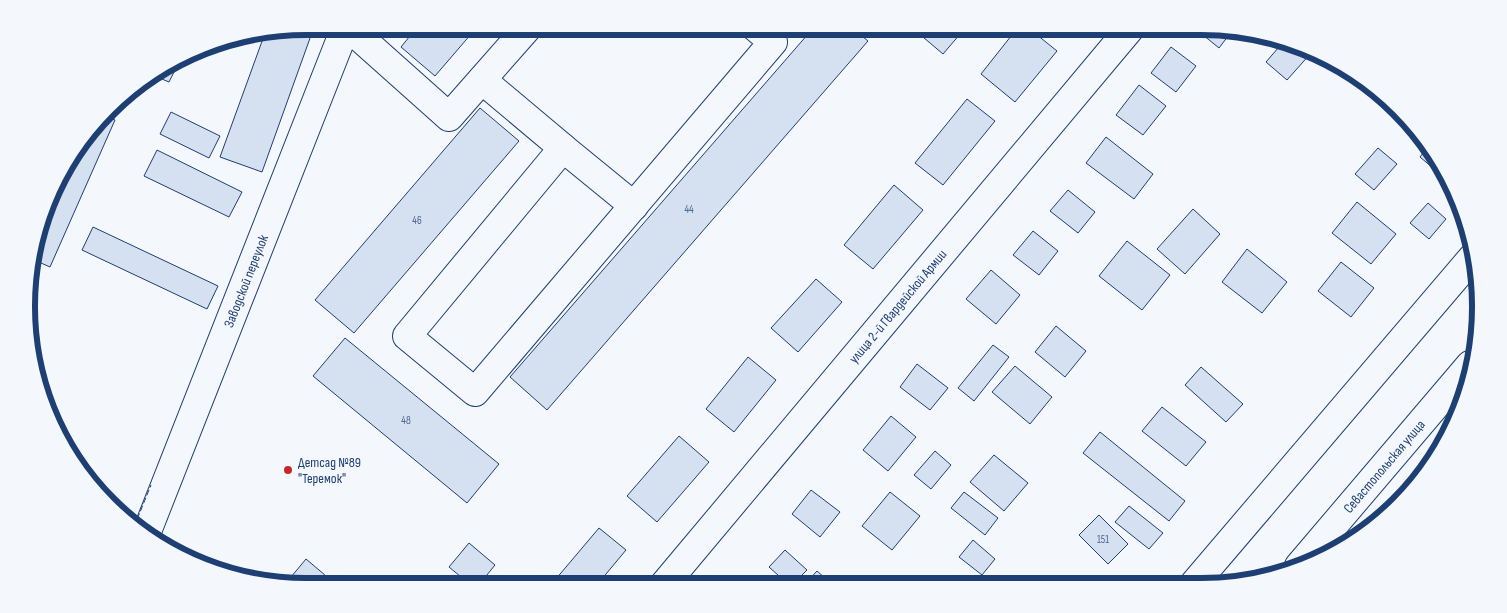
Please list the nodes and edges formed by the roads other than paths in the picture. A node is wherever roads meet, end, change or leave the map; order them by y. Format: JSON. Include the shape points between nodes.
{"nodes":[{"id":1,"x":342,"y":35,"type":"edge"},
{"id":2,"x":356,"y":35,"type":"edge"},
{"id":3,"x":521,"y":35,"type":"edge"},
{"id":4,"x":764,"y":35,"type":"edge"},
{"id":5,"x":1124,"y":35,"type":"edge"},
{"id":6,"x":482,"y":80,"type":"junction"},
{"id":7,"x":563,"y":148,"type":"junction"},
{"id":8,"x":634,"y":206,"type":"junction"},
{"id":9,"x":1468,"y":262,"type":"edge"},
{"id":10,"x":1464,"y":372,"type":"edge"},
{"id":11,"x":149,"y":527,"type":"edge"},
{"id":12,"x":1307,"y":556,"type":"edge"},
{"id":13,"x":670,"y":578,"type":"edge"},
{"id":14,"x":1199,"y":578,"type":"edge"}],
"edges":[{"from":1,"to":11,"type":"street","name":"Заводской переулок"},
{"from":2,"to":6,"type":"street","via":[[449,117]]},
{"from":3,"to":6,"type":"street"},
{"from":4,"to":8,"type":"street","via":[[772,42]]},
{"from":5,"to":13,"type":"street","name":"улица 2-й Гвардейской Армии"},
{"from":6,"to":7,"type":"street"},
{"from":7,"to":8,"type":"street"},
{"from":7,"to":8,"type":"street","via":[[407,336],[475,392]]},
{"from":9,"to":14,"type":"street"},
{"from":10,"to":12,"type":"street","name":"Севастопольская улица"}]}
